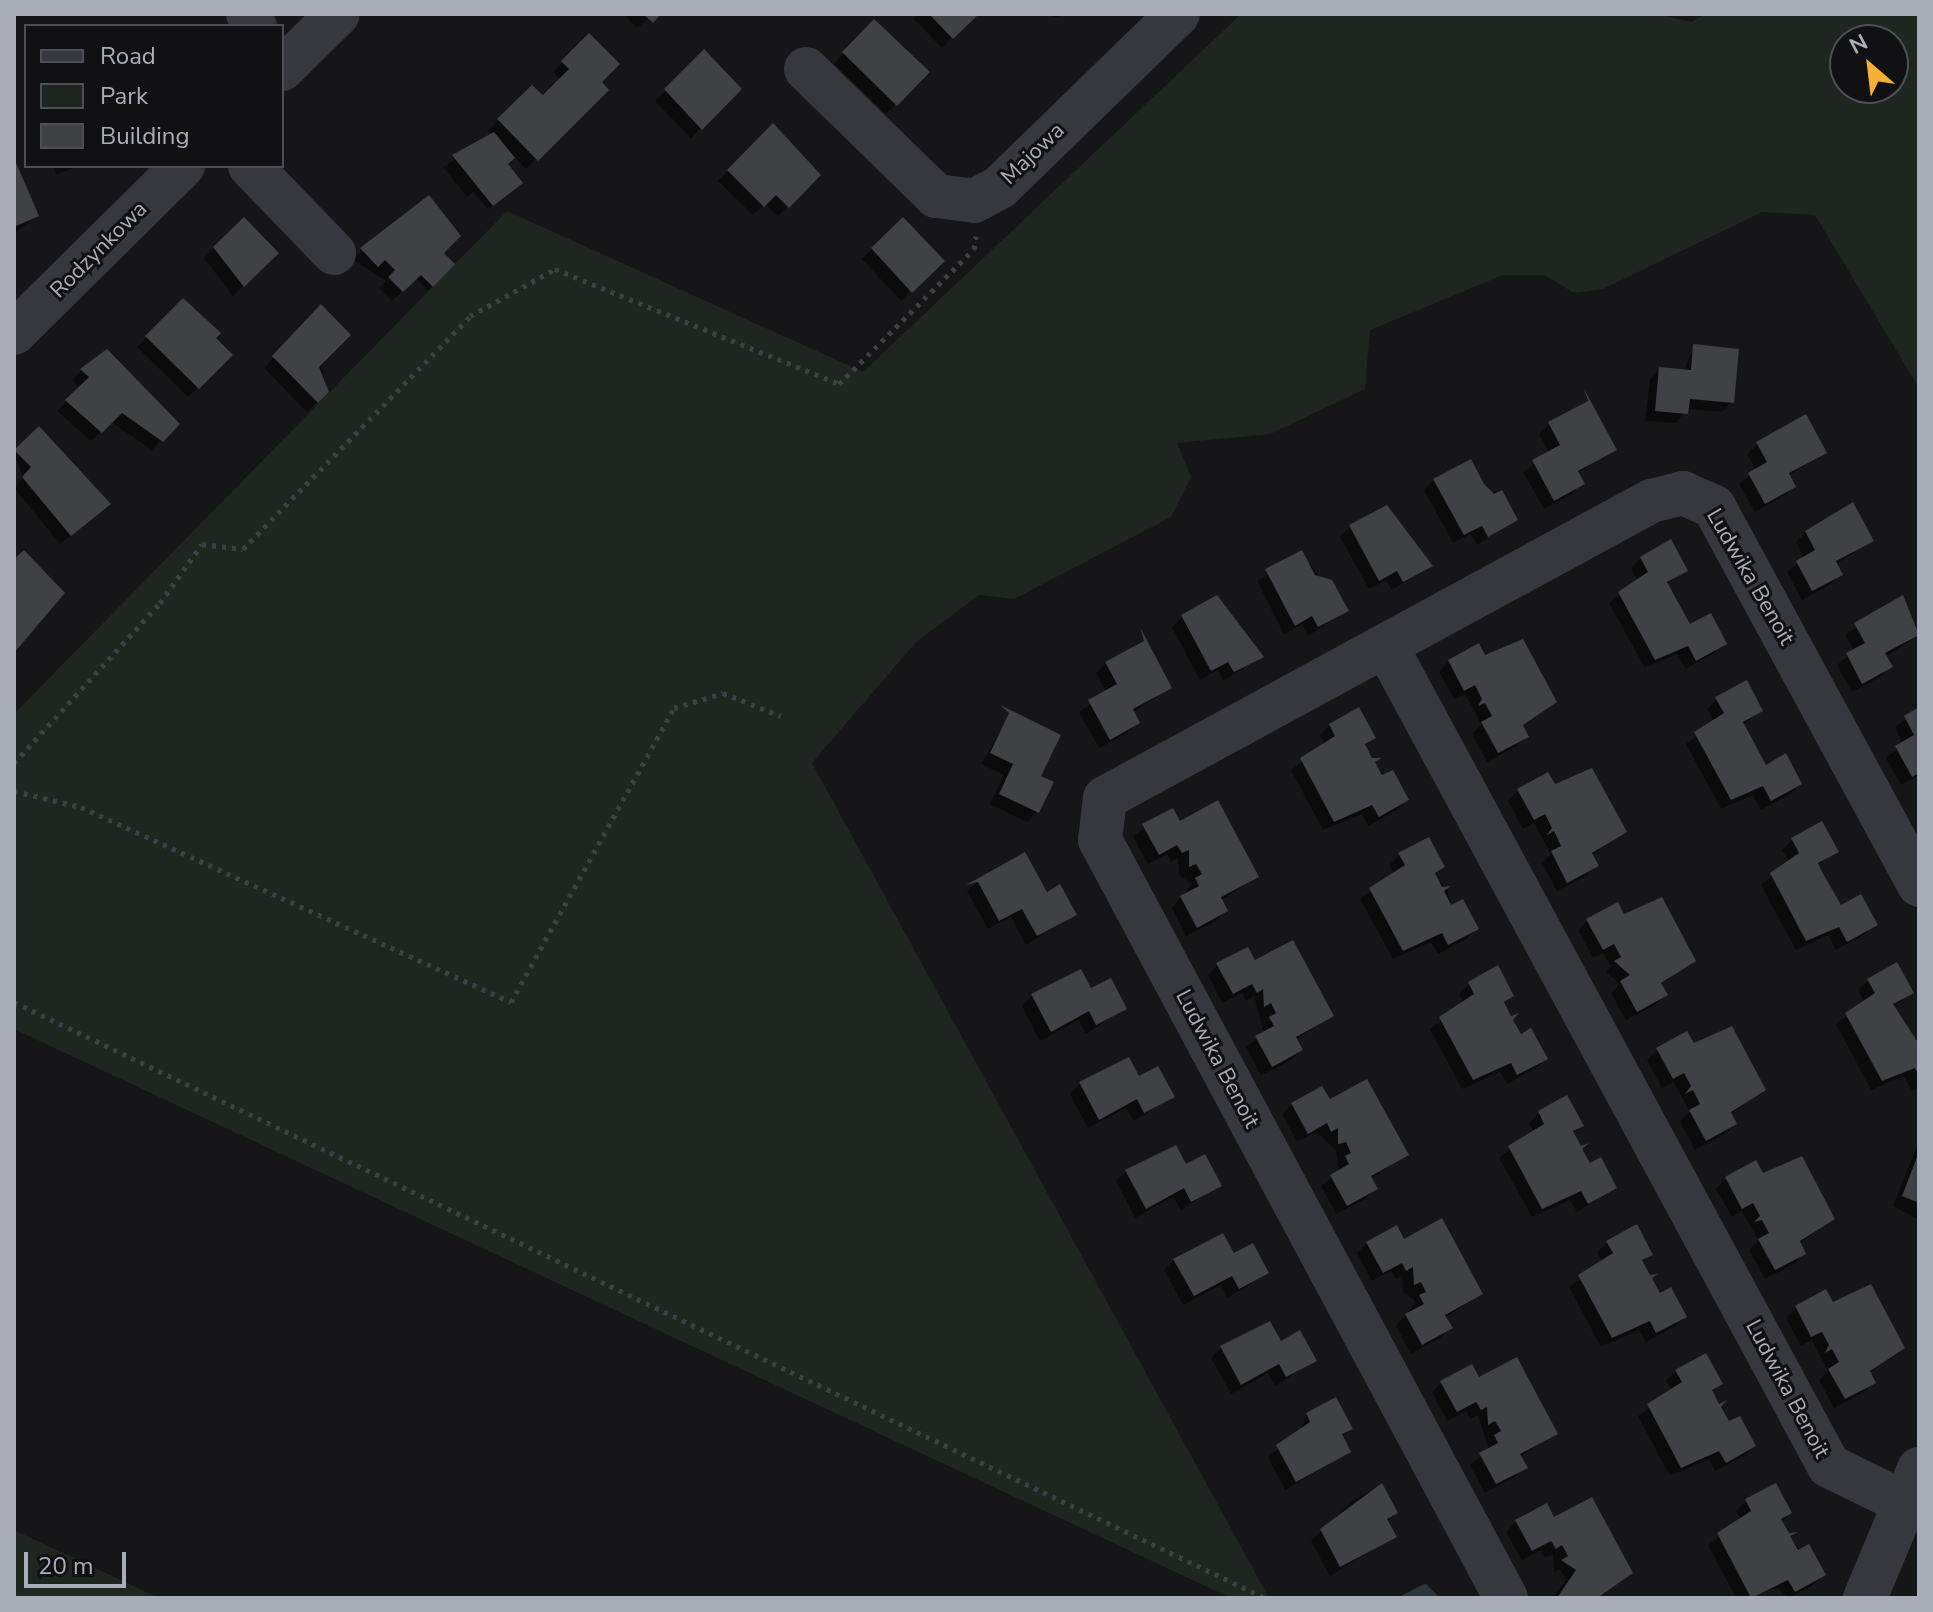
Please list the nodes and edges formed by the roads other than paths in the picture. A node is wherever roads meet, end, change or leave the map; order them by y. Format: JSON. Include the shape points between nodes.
{"nodes":[{"id":1,"x":338,"y":14,"type":"edge"},
{"id":2,"x":1178,"y":14,"type":"edge"},
{"id":3,"x":284,"y":64,"type":"edge"},
{"id":4,"x":806,"y":69,"type":"dead end"},
{"id":5,"x":181,"y":168,"type":"edge"},
{"id":6,"x":252,"y":168,"type":"edge"},
{"id":7,"x":334,"y":253,"type":"dead end"},
{"id":8,"x":14,"y":333,"type":"edge"},
{"id":9,"x":1386,"y":646,"type":"junction"},
{"id":10,"x":1919,"y":885,"type":"edge"},
{"id":11,"x":1912,"y":1486,"type":"edge"},
{"id":12,"x":1506,"y":1598,"type":"edge"},
{"id":13,"x":1865,"y":1598,"type":"edge"}],
"edges":[{"from":1,"to":3,"type":"street"},
{"from":2,"to":4,"type":"street","name":"Majowa","via":[[984,197],[963,203],[936,196]]},
{"from":5,"to":8,"type":"street","name":"Rodzynkowa"},
{"from":6,"to":7,"type":"street"},
{"from":9,"to":10,"type":"street","name":"Ludwika Benoit","via":[[1651,501],[1683,493],[1702,498],[1714,507]]},
{"from":9,"to":11,"type":"street","name":"Ludwika Benoit","via":[[1829,1466]]},
{"from":9,"to":12,"type":"street","name":"Ludwika Benoit","via":[[1113,791],[1097,826]]},
{"from":11,"to":13,"type":"street","name":"Ludwika Benoit"}]}
